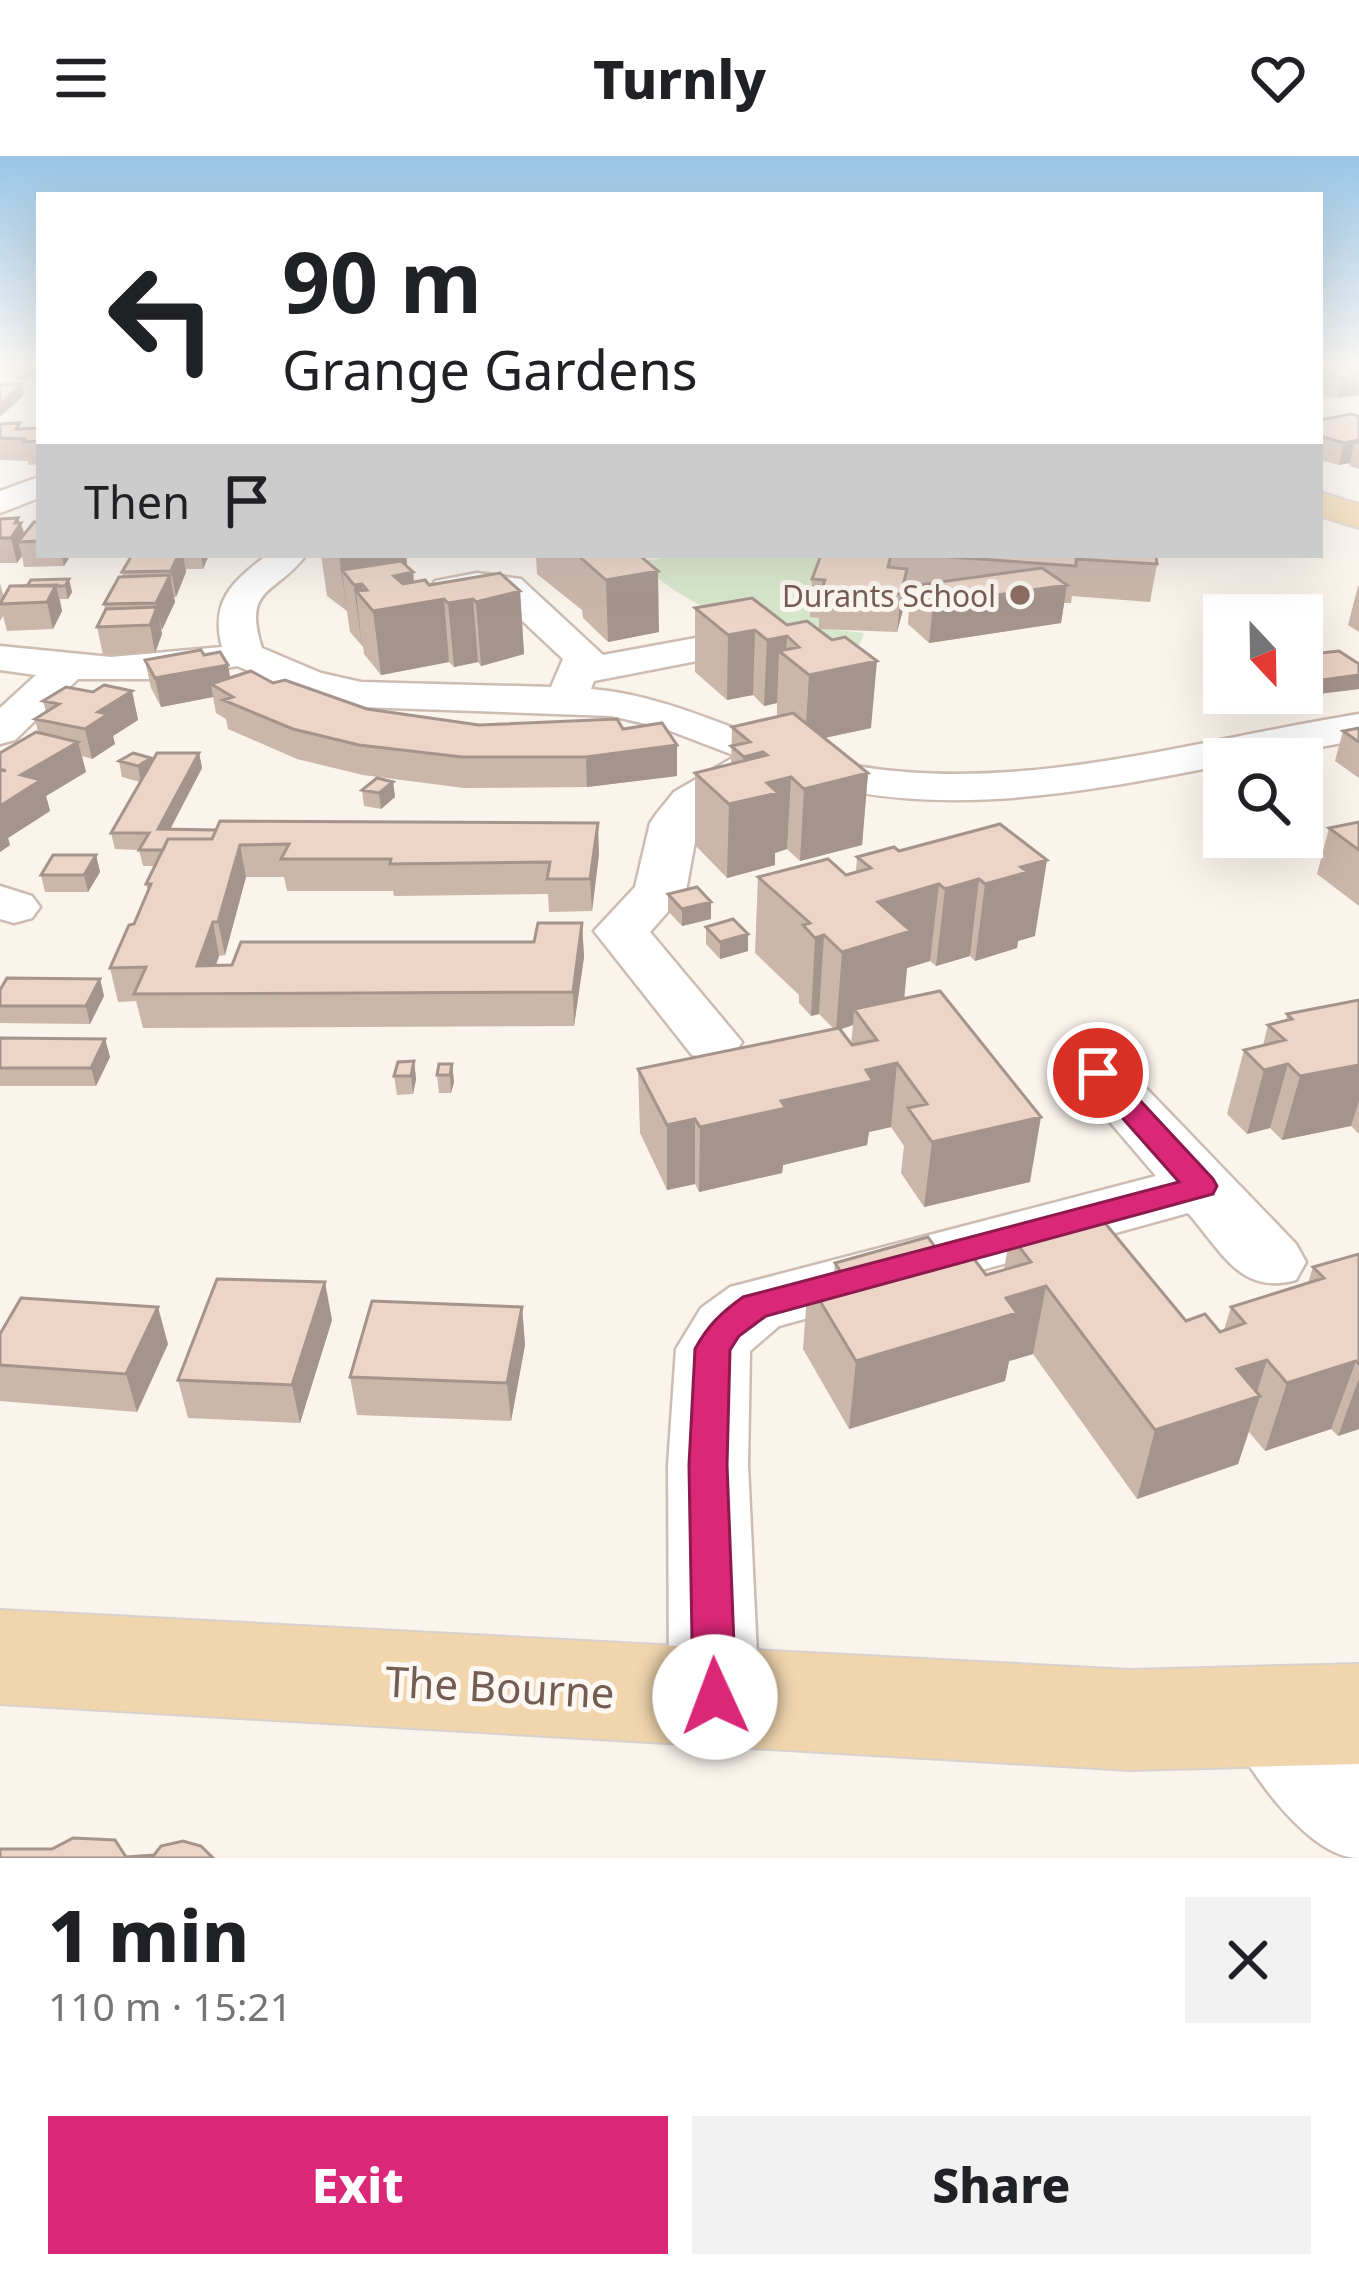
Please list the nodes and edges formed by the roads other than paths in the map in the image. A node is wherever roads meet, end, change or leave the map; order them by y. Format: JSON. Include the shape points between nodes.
{"nodes":[{"id":1,"x":36,"y":488,"type":"edge"},
{"id":2,"x":1323,"y":503,"type":"edge"},
{"id":3,"x":4,"y":512,"type":"edge"},
{"id":4,"x":1359,"y":518,"type":"edge"},
{"id":5,"x":285,"y":558,"type":"edge"},
{"id":6,"x":438,"y":591,"type":"edge"},
{"id":7,"x":536,"y":614,"type":"junction"},
{"id":8,"x":476,"y":623,"type":"edge"},
{"id":9,"x":750,"y":640,"type":"edge"},
{"id":10,"x":244,"y":655,"type":"junction"},
{"id":11,"x":0,"y":658,"type":"edge"},
{"id":12,"x":67,"y":668,"type":"junction"},
{"id":13,"x":572,"y":686,"type":"junction"},
{"id":14,"x":1359,"y":727,"type":"edge"},
{"id":15,"x":0,"y":731,"type":"edge"},
{"id":16,"x":769,"y":756,"type":"junction"},
{"id":17,"x":713,"y":1042,"type":"dead end"},
{"id":18,"x":1098,"y":1073,"type":"dead end"},
{"id":19,"x":1202,"y":1186,"type":"junction"},
{"id":20,"x":1270,"y":1262,"type":"dead end"},
{"id":21,"x":0,"y":1657,"type":"edge"},
{"id":22,"x":715,"y":1697,"type":"junction"},
{"id":23,"x":1314,"y":1716,"type":"edge"},
{"id":24,"x":1359,"y":1814,"type":"edge"}],
"edges":[{"from":1,"to":3,"type":"street"},
{"from":2,"to":4,"type":"main road"},
{"from":5,"to":10,"type":"street","via":[[234,607]]},
{"from":6,"to":7,"type":"street","via":[[508,586]]},
{"from":7,"to":8,"type":"street"},
{"from":7,"to":13,"type":"street","via":[[584,657]]},
{"from":9,"to":13,"type":"street"},
{"from":10,"to":12,"type":"street","via":[[149,672]]},
{"from":10,"to":13,"type":"street","via":[[352,693]]},
{"from":11,"to":12,"type":"street"},
{"from":12,"to":15,"type":"street"},
{"from":13,"to":16,"type":"street","via":[[695,723]]},
{"from":14,"to":16,"type":"street","via":[[976,789],[856,780]]},
{"from":16,"to":17,"type":"street","via":[[691,802],[674,823],[660,891],[622,931]]},
{"from":18,"to":19,"type":"street"},
{"from":19,"to":20,"type":"street"},
{"from":19,"to":22,"type":"street","via":[[755,1306],[727,1327],[713,1349],[709,1453]]},
{"from":21,"to":22,"type":"main road","name":"The Bourne"},
{"from":22,"to":23,"type":"main road","name":"The Bourne","via":[[1059,1717]]},
{"from":23,"to":24,"type":"street","via":[[1317,1777]]}]}
